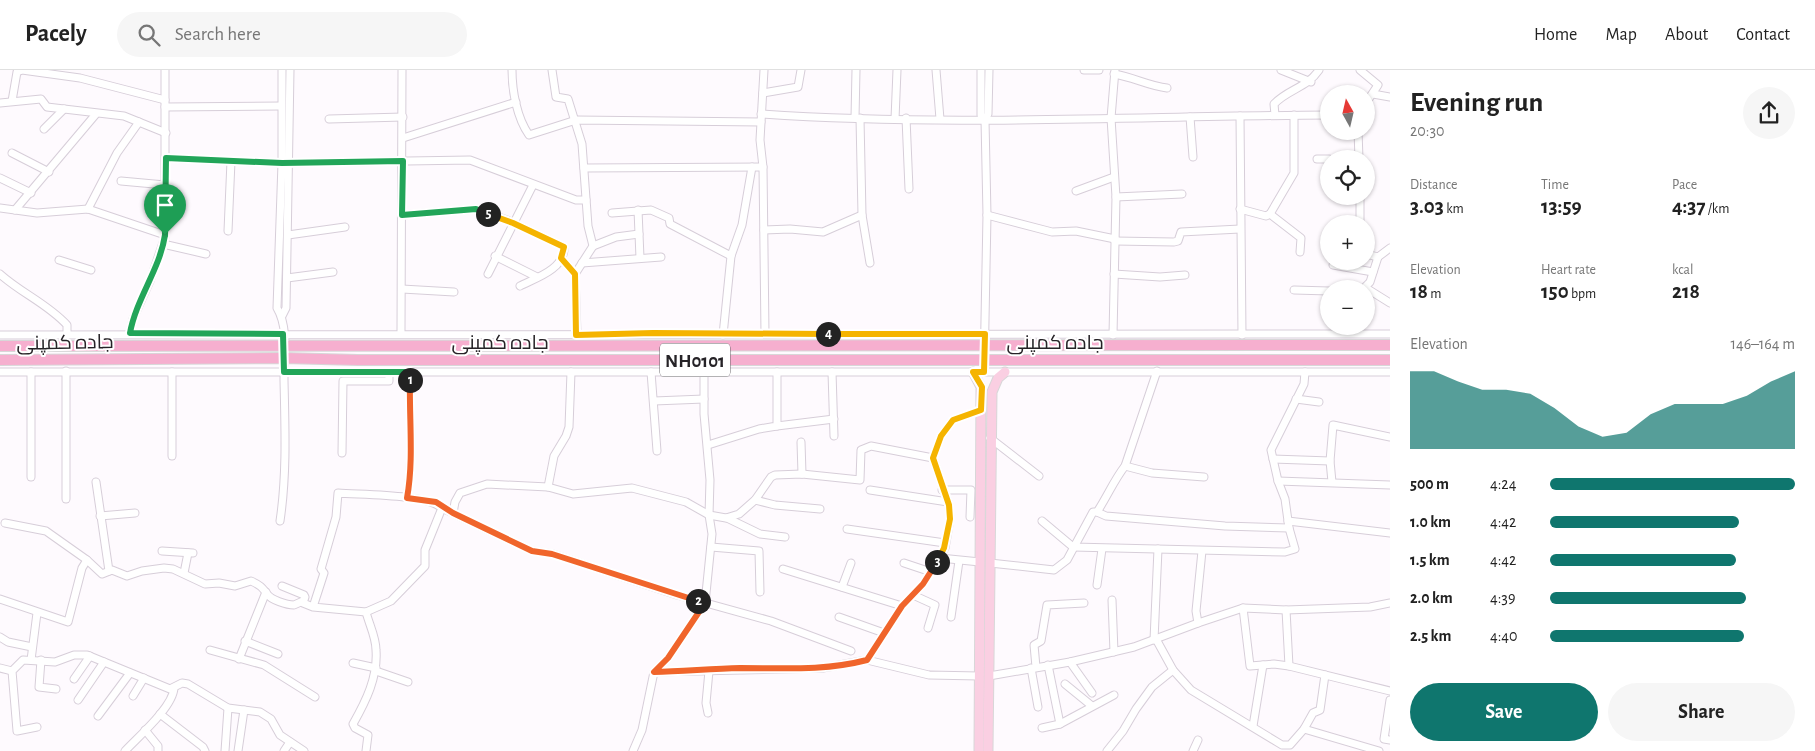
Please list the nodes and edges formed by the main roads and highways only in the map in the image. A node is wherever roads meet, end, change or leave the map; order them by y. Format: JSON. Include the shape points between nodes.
{"nodes":[{"id":1,"x":1390,"y":345,"type":"edge"},
{"id":2,"x":0,"y":346,"type":"edge"},
{"id":3,"x":0,"y":360,"type":"edge"},
{"id":4,"x":1119,"y":360,"type":"junction"},
{"id":5,"x":1390,"y":360,"type":"edge"},
{"id":6,"x":973,"y":372,"type":"road end"},
{"id":7,"x":1005,"y":372,"type":"road end"},
{"id":8,"x":1119,"y":372,"type":"road end"},
{"id":9,"x":979,"y":705,"type":"junction"},
{"id":10,"x":989,"y":705,"type":"junction"},
{"id":11,"x":979,"y":751,"type":"edge"},
{"id":12,"x":988,"y":751,"type":"edge"}],
"edges":[{"from":1,"to":2,"type":"highway","name":"جاده کمپنی","number":"NH0101"},
{"from":3,"to":4,"type":"highway","name":"جاده کمپنی","number":"NH0101"},
{"from":4,"to":5,"type":"highway","name":"جاده کمپنی","number":"NH0101"},
{"from":4,"to":8,"type":"highway"},
{"from":6,"to":9,"type":"main road","via":[[982,387]]},
{"from":7,"to":10,"type":"main road","via":[[998,378],[992,392]]},
{"from":9,"to":10,"type":"main road"},
{"from":9,"to":11,"type":"main road"},
{"from":10,"to":12,"type":"main road"}]}
